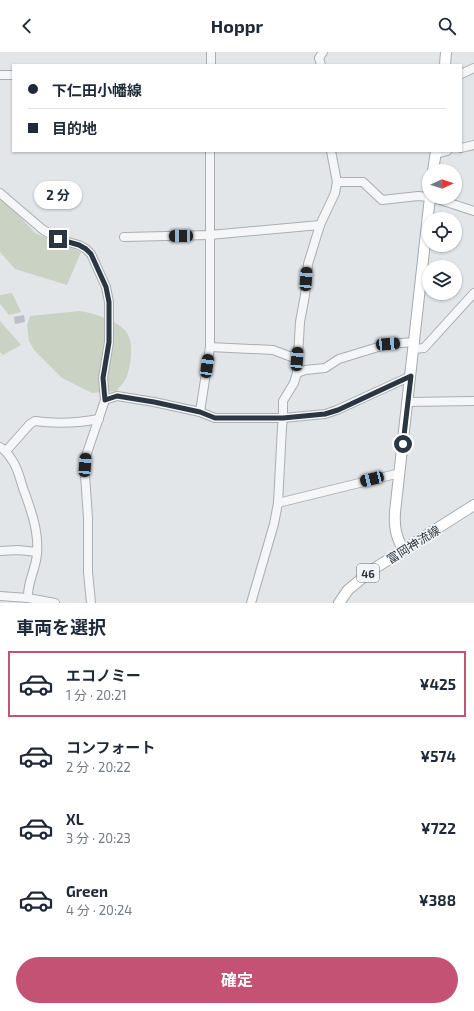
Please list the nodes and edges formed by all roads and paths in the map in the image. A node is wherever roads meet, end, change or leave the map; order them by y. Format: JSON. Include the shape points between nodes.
{"nodes":[{"id":1,"x":211,"y":52,"type":"edge"},
{"id":2,"x":323,"y":52,"type":"edge"},
{"id":3,"x":446,"y":52,"type":"edge"},
{"id":4,"x":211,"y":64,"type":"edge"},
{"id":5,"x":321,"y":64,"type":"edge"},
{"id":6,"x":445,"y":64,"type":"edge"},
{"id":7,"x":474,"y":68,"type":"edge"},
{"id":8,"x":462,"y":74,"type":"edge"},
{"id":9,"x":0,"y":75,"type":"edge"},
{"id":10,"x":12,"y":75,"type":"edge"},
{"id":11,"x":474,"y":145,"type":"edge"},
{"id":12,"x":462,"y":148,"type":"edge"},
{"id":13,"x":210,"y":152,"type":"edge"},
{"id":14,"x":331,"y":152,"type":"edge"},
{"id":15,"x":436,"y":152,"type":"edge"},
{"id":16,"x":435,"y":164,"type":"edge"},
{"id":17,"x":337,"y":182,"type":"junction"},
{"id":18,"x":0,"y":193,"type":"edge"},
{"id":19,"x":422,"y":196,"type":"edge"},
{"id":20,"x":429,"y":204,"type":"edge"},
{"id":21,"x":452,"y":204,"type":"edge"},
{"id":22,"x":474,"y":211,"type":"edge"},
{"id":23,"x":320,"y":225,"type":"junction"},
{"id":24,"x":210,"y":235,"type":"junction"},
{"id":25,"x":124,"y":237,"type":"dead end"},
{"id":26,"x":474,"y":293,"type":"edge"},
{"id":27,"x":414,"y":346,"type":"junction"},
{"id":28,"x":210,"y":347,"type":"junction"},
{"id":29,"x":297,"y":359,"type":"junction"},
{"id":30,"x":297,"y":373,"type":"junction"},
{"id":31,"x":411,"y":376,"type":"junction"},
{"id":32,"x":105,"y":400,"type":"junction"},
{"id":33,"x":474,"y":401,"type":"edge"},
{"id":34,"x":408,"y":402,"type":"junction"},
{"id":35,"x":200,"y":412,"type":"junction"},
{"id":36,"x":283,"y":418,"type":"junction"},
{"id":37,"x":99,"y":419,"type":"junction"},
{"id":38,"x":3,"y":449,"type":"edge"},
{"id":39,"x":400,"y":473,"type":"junction"},
{"id":40,"x":278,"y":503,"type":"junction"},
{"id":41,"x":472,"y":509,"type":"edge"},
{"id":42,"x":403,"y":550,"type":"junction"},
{"id":43,"x":0,"y":551,"type":"edge"},
{"id":44,"x":37,"y":552,"type":"junction"},
{"id":45,"x":0,"y":596,"type":"edge"},
{"id":46,"x":28,"y":598,"type":"junction"},
{"id":47,"x":55,"y":603,"type":"edge"},
{"id":48,"x":91,"y":603,"type":"edge"},
{"id":49,"x":251,"y":603,"type":"edge"},
{"id":50,"x":339,"y":603,"type":"edge"}],
"edges":[{"from":1,"to":4,"type":"street"},
{"from":2,"to":5,"type":"street","via":[[319,58]]},
{"from":3,"to":6,"type":"main road"},
{"from":7,"to":8,"type":"street"},
{"from":9,"to":10,"type":"street"},
{"from":11,"to":12,"type":"street"},
{"from":13,"to":24,"type":"street"},
{"from":14,"to":17,"type":"street"},
{"from":15,"to":16,"type":"main road"},
{"from":17,"to":19,"type":"street","via":[[363,182],[382,200]]},
{"from":17,"to":23,"type":"street","via":[[335,193]]},
{"from":18,"to":32,"type":"street","via":[[42,229],[58,239],[79,245],[91,254],[106,287],[109,302],[109,342],[103,378]]},
{"from":20,"to":27,"type":"main road"},
{"from":21,"to":22,"type":"street"},
{"from":23,"to":24,"type":"street"},
{"from":23,"to":29,"type":"street","via":[[308,264]]},
{"from":24,"to":25,"type":"street"},
{"from":24,"to":28,"type":"street"},
{"from":26,"to":27,"type":"street","via":[[424,348]]},
{"from":27,"to":30,"type":"street","via":[[388,344],[338,358],[325,368]]},
{"from":27,"to":31,"type":"main road"},
{"from":28,"to":29,"type":"street","via":[[273,350]]},
{"from":28,"to":35,"type":"street"},
{"from":29,"to":30,"type":"street"},
{"from":30,"to":36,"type":"street","via":[[283,401]]},
{"from":31,"to":34,"type":"main road"},
{"from":31,"to":36,"type":"street","via":[[338,410],[325,414]]},
{"from":32,"to":35,"type":"street","via":[[117,396]]},
{"from":32,"to":37,"type":"street"},
{"from":33,"to":34,"type":"street"},
{"from":34,"to":39,"type":"main road"},
{"from":35,"to":36,"type":"street","via":[[215,418]]},
{"from":36,"to":40,"type":"street"},
{"from":37,"to":38,"type":"street","via":[[52,424],[34,421]]},
{"from":37,"to":48,"type":"street","via":[[86,456],[85,475]]},
{"from":38,"to":44,"type":"street","via":[[13,461],[34,518]]},
{"from":39,"to":40,"type":"street"},
{"from":39,"to":42,"type":"main road","via":[[394,524]]},
{"from":40,"to":49,"type":"street"},
{"from":41,"to":42,"type":"main road","name":"富岡神流線","number":"46"},
{"from":42,"to":50,"type":"main road","name":"富岡神流線","number":"46","via":[[361,578]]},
{"from":43,"to":44,"type":"street"},
{"from":44,"to":46,"type":"street"},
{"from":45,"to":46,"type":"street"},
{"from":46,"to":47,"type":"street"}]}
